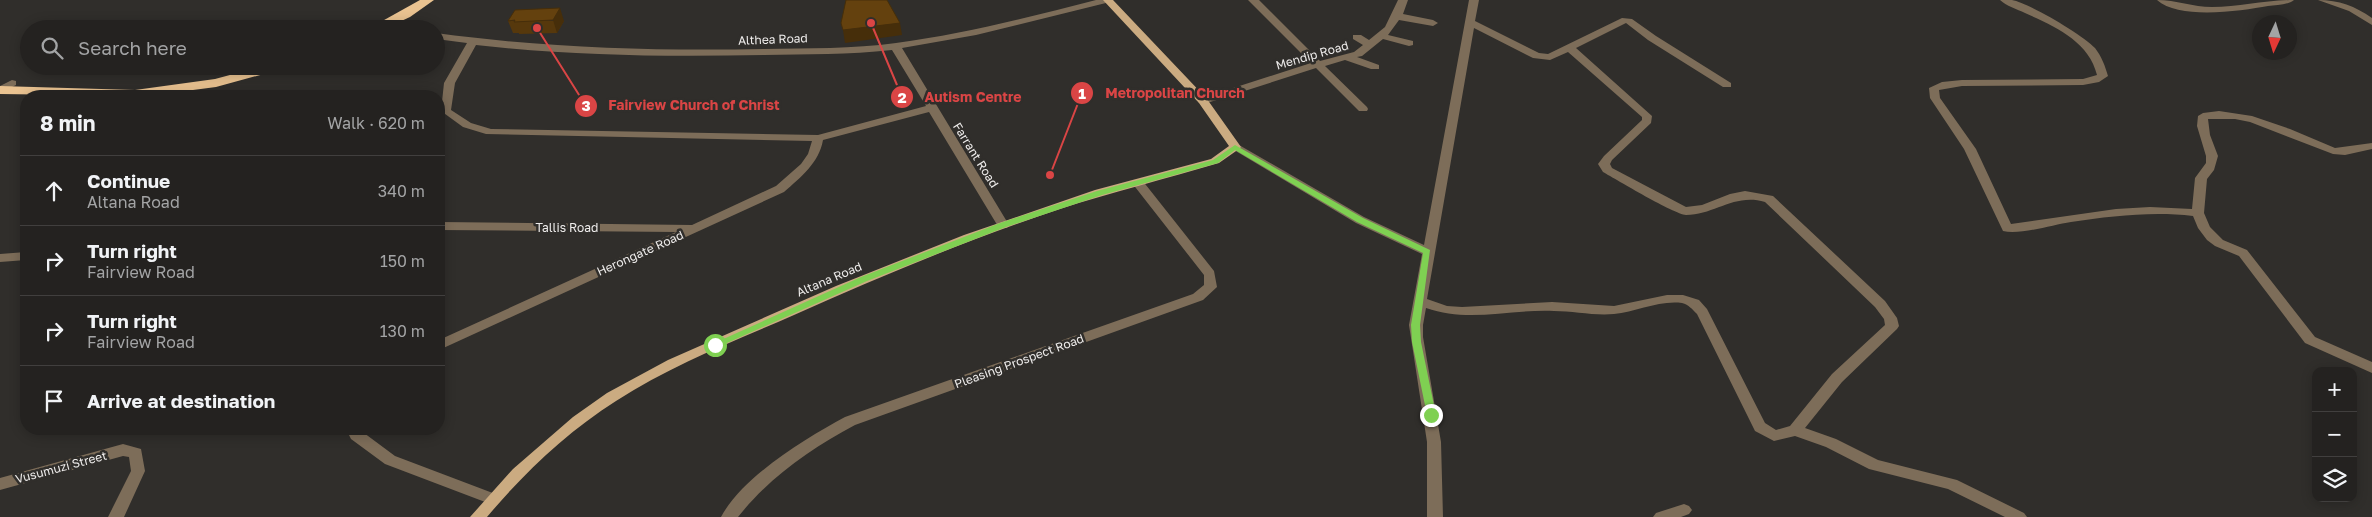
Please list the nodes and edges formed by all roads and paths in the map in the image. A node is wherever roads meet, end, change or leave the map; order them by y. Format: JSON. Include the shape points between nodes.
{"nodes":[{"id":1,"x":428,"y":0,"type":"edge"},
{"id":2,"x":439,"y":0,"type":"edge"},
{"id":3,"x":1107,"y":0,"type":"edge"},
{"id":4,"x":1254,"y":0,"type":"edge"},
{"id":5,"x":1403,"y":0,"type":"edge"},
{"id":6,"x":1474,"y":0,"type":"edge"},
{"id":7,"x":2005,"y":0,"type":"edge"},
{"id":8,"x":2162,"y":0,"type":"edge"},
{"id":9,"x":2288,"y":0,"type":"edge"},
{"id":10,"x":2323,"y":0,"type":"edge"},
{"id":11,"x":1396,"y":16,"type":"junction"},
{"id":12,"x":404,"y":20,"type":"edge"},
{"id":13,"x":406,"y":20,"type":"edge"},
{"id":14,"x":1469,"y":22,"type":"junction"},
{"id":15,"x":2372,"y":22,"type":"edge"},
{"id":16,"x":1433,"y":23,"type":"dead end"},
{"id":17,"x":1382,"y":36,"type":"junction"},
{"id":18,"x":445,"y":37,"type":"edge"},
{"id":19,"x":1357,"y":37,"type":"dead end"},
{"id":20,"x":473,"y":42,"type":"junction"},
{"id":21,"x":1409,"y":43,"type":"dead end"},
{"id":22,"x":1370,"y":45,"type":"junction"},
{"id":23,"x":895,"y":46,"type":"junction"},
{"id":24,"x":1568,"y":47,"type":"junction"},
{"id":25,"x":1348,"y":58,"type":"junction"},
{"id":26,"x":1319,"y":64,"type":"junction"},
{"id":27,"x":1375,"y":67,"type":"dead end"},
{"id":28,"x":215,"y":75,"type":"edge"},
{"id":29,"x":245,"y":75,"type":"edge"},
{"id":30,"x":1727,"y":86,"type":"dead end"},
{"id":31,"x":2,"y":87,"type":"edge"},
{"id":32,"x":59,"y":90,"type":"edge"},
{"id":33,"x":164,"y":90,"type":"edge"},
{"id":34,"x":1203,"y":101,"type":"junction"},
{"id":35,"x":931,"y":108,"type":"junction"},
{"id":36,"x":1363,"y":109,"type":"dead end"},
{"id":37,"x":818,"y":138,"type":"junction"},
{"id":38,"x":2372,"y":146,"type":"edge"},
{"id":39,"x":1235,"y":147,"type":"junction"},
{"id":40,"x":1138,"y":183,"type":"junction"},
{"id":41,"x":2198,"y":213,"type":"junction"},
{"id":42,"x":1003,"y":225,"type":"junction"},
{"id":43,"x":445,"y":226,"type":"edge"},
{"id":44,"x":695,"y":228,"type":"junction"},
{"id":45,"x":1428,"y":252,"type":"junction"},
{"id":46,"x":20,"y":256,"type":"edge"},
{"id":47,"x":0,"y":258,"type":"edge"},
{"id":48,"x":1420,"y":301,"type":"junction"},
{"id":49,"x":445,"y":342,"type":"edge"},
{"id":50,"x":2372,"y":368,"type":"edge"},
{"id":51,"x":1795,"y":430,"type":"junction"},
{"id":52,"x":356,"y":435,"type":"edge"},
{"id":53,"x":0,"y":484,"type":"edge"},
{"id":54,"x":493,"y":499,"type":"junction"},
{"id":55,"x":1684,"y":510,"type":"dead end"},
{"id":56,"x":116,"y":517,"type":"edge"},
{"id":57,"x":478,"y":517,"type":"edge"},
{"id":58,"x":729,"y":517,"type":"edge"},
{"id":59,"x":1435,"y":517,"type":"edge"},
{"id":60,"x":1661,"y":517,"type":"edge"},
{"id":61,"x":2019,"y":517,"type":"edge"}],
"edges":[{"from":1,"to":12,"type":"highway"},
{"from":2,"to":13,"type":"highway"},
{"from":3,"to":23,"type":"street","name":"Althea Road","via":[[1015,24]]},
{"from":3,"to":34,"type":"main road"},
{"from":4,"to":26,"type":"street"},
{"from":5,"to":11,"type":"street","name":"Mendip Road"},
{"from":6,"to":14,"type":"street"},
{"from":7,"to":41,"type":"street","via":[[2075,36],[2096,53],[2103,69],[2103,76],[2083,82],[1962,82],[1934,88],[1935,98],[1970,149],[2007,228],[2100,215],[2182,210]]},
{"from":8,"to":9,"type":"street","via":[[2183,8],[2211,11]]},
{"from":10,"to":15,"type":"street","via":[[2352,10]]},
{"from":11,"to":16,"type":"street"},
{"from":11,"to":17,"type":"street","name":"Mendip Road"},
{"from":14,"to":24,"type":"street","via":[[1537,56],[1550,57]]},
{"from":14,"to":45,"type":"street"},
{"from":17,"to":21,"type":"street"},
{"from":17,"to":22,"type":"street","name":"Mendip Road"},
{"from":18,"to":20,"type":"street","name":"Althea Road"},
{"from":19,"to":22,"type":"street"},
{"from":20,"to":23,"type":"street","name":"Althea Road","via":[[639,55]]},
{"from":20,"to":37,"type":"street","via":[[457,67],[445,96],[446,111],[467,126],[490,132]]},
{"from":22,"to":25,"type":"street","name":"Mendip Road"},
{"from":23,"to":35,"type":"street","name":"Farrant Road"},
{"from":24,"to":30,"type":"street","via":[[1625,20]]},
{"from":24,"to":51,"type":"street","via":[[1647,116],[1648,121],[1608,158],[1604,164],[1607,170],[1684,211],[1693,211],[1739,195],[1752,194],[1769,199],[1880,304],[1890,318],[1892,326],[1837,378]]},
{"from":25,"to":26,"type":"street","name":"Mendip Road"},
{"from":25,"to":27,"type":"street"},
{"from":26,"to":34,"type":"street","name":"Mendip Road"},
{"from":26,"to":36,"type":"street"},
{"from":28,"to":31,"type":"highway","via":[[167,86]]},
{"from":29,"to":33,"type":"highway","via":[[216,83]]},
{"from":31,"to":32,"type":"highway"},
{"from":34,"to":39,"type":"main road"},
{"from":35,"to":37,"type":"street"},
{"from":35,"to":42,"type":"street","name":"Farrant Road"},
{"from":37,"to":44,"type":"street","name":"Herongate Road","via":[[817,147],[803,170],[780,189]]},
{"from":38,"to":41,"type":"street","via":[[2343,153],[2333,152],[2268,125],[2232,116],[2202,116],[2201,128],[2214,160],[2211,169],[2201,178]]},
{"from":39,"to":40,"type":"main road","name":"Altana Road","via":[[1215,161]]},
{"from":39,"to":45,"type":"street","via":[[1360,220]]},
{"from":40,"to":42,"type":"main road","name":"Altana Road"},
{"from":40,"to":58,"type":"street","name":"Pleasing Prospect Road","via":[[1210,274],[1211,287],[1198,298],[850,421],[811,441],[781,464]]},
{"from":41,"to":50,"type":"street","via":[[2211,237],[2244,253],[2310,340]]},
{"from":42,"to":54,"type":"main road","name":"Altana Road","via":[[817,299],[640,381],[594,408]]},
{"from":43,"to":44,"type":"street","name":"Tallis Road"},
{"from":44,"to":49,"type":"street","name":"Herongate Road"},
{"from":45,"to":48,"type":"street"},
{"from":46,"to":47,"type":"street"},
{"from":48,"to":51,"type":"street","via":[[1446,310],[1462,311],[1552,306],[1614,310],[1683,299],[1694,303],[1702,312],[1760,427],[1774,436]]},
{"from":48,"to":59,"type":"street","via":[[1416,342],[1438,468]]},
{"from":51,"to":61,"type":"street","via":[[1831,443],[1874,465],[1952,484]]},
{"from":52,"to":54,"type":"street","via":[[390,460]]},
{"from":53,"to":56,"type":"street","name":"Vusumuzi Street","via":[[123,450],[136,453],[138,471]]},
{"from":54,"to":57,"type":"main road","name":"Altana Road"},
{"from":55,"to":60,"type":"street"}]}
